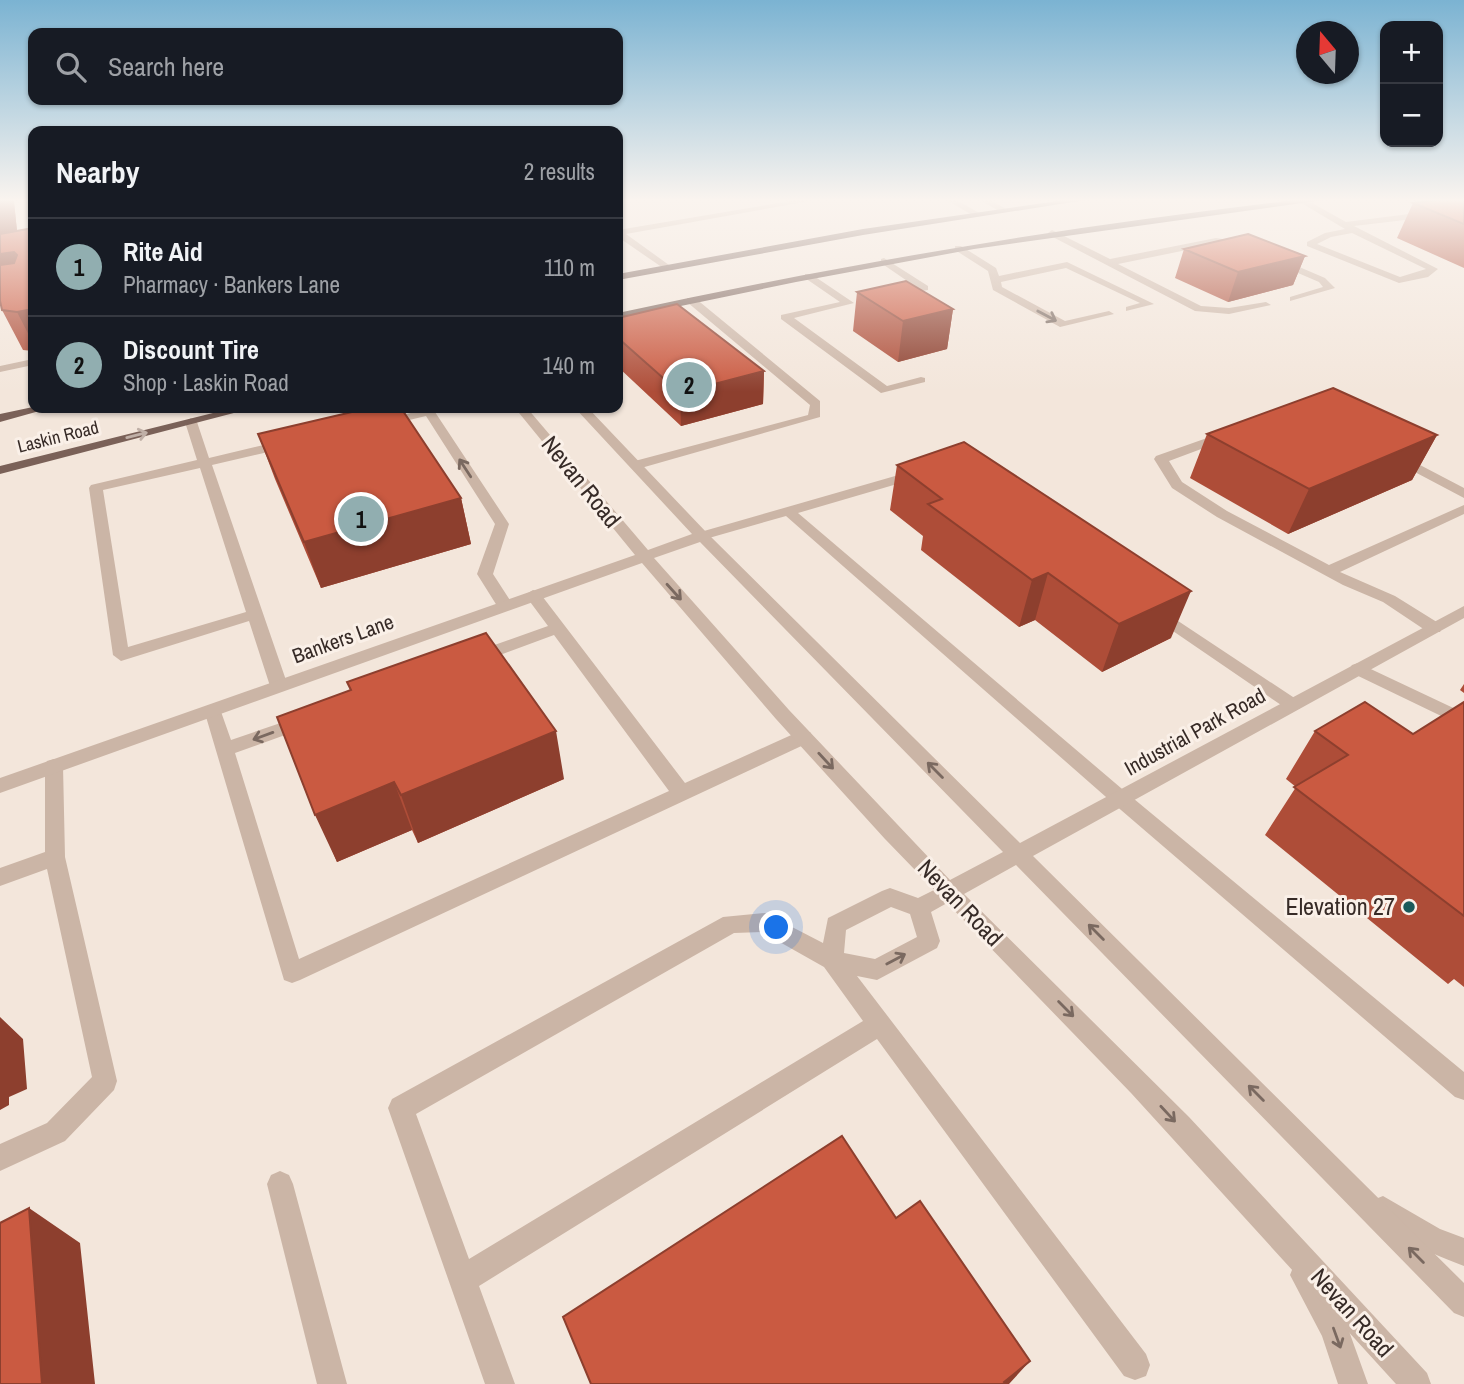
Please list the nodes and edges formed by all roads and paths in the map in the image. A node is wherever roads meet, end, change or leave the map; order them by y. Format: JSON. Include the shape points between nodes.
{"nodes":[{"id":1,"x":660,"y":263,"type":"edge"},
{"id":2,"x":692,"y":263,"type":"edge"},
{"id":3,"x":876,"y":263,"type":"edge"},
{"id":4,"x":886,"y":263,"type":"edge"},
{"id":5,"x":981,"y":263,"type":"edge"},
{"id":6,"x":1107,"y":263,"type":"edge"},
{"id":7,"x":1280,"y":263,"type":"edge"},
{"id":8,"x":1356,"y":263,"type":"edge"},
{"id":9,"x":1417,"y":263,"type":"edge"},
{"id":10,"x":666,"y":267,"type":"junction"},
{"id":11,"x":623,"y":276,"type":"edge"},
{"id":12,"x":808,"y":276,"type":"junction"},
{"id":13,"x":996,"y":280,"type":"junction"},
{"id":14,"x":883,"y":296,"type":"edge"},
{"id":15,"x":1294,"y":299,"type":"dead end"},
{"id":16,"x":691,"y":300,"type":"junction"},
{"id":17,"x":1266,"y":305,"type":"dead end"},
{"id":18,"x":1130,"y":310,"type":"dead end"},
{"id":19,"x":1109,"y":314,"type":"dead end"},
{"id":20,"x":623,"y":315,"type":"edge"},
{"id":21,"x":28,"y":363,"type":"edge"},
{"id":22,"x":0,"y":369,"type":"edge"},
{"id":23,"x":921,"y":380,"type":"dead end"},
{"id":24,"x":28,"y":412,"type":"edge"},
{"id":25,"x":227,"y":413,"type":"edge"},
{"id":26,"x":425,"y":413,"type":"edge"},
{"id":27,"x":430,"y":413,"type":"edge"},
{"id":28,"x":525,"y":413,"type":"edge"},
{"id":29,"x":586,"y":413,"type":"edge"},
{"id":30,"x":0,"y":418,"type":"edge"},
{"id":31,"x":191,"y":422,"type":"junction"},
{"id":32,"x":364,"y":427,"type":"edge"},
{"id":33,"x":1237,"y":432,"type":"edge"},
{"id":34,"x":298,"y":441,"type":"edge"},
{"id":35,"x":1381,"y":449,"type":"edge"},
{"id":36,"x":207,"y":461,"type":"junction"},
{"id":37,"x":636,"y":466,"type":"junction"},
{"id":38,"x":0,"y":470,"type":"edge"},
{"id":39,"x":930,"y":470,"type":"edge"},
{"id":40,"x":1464,"y":494,"type":"edge"},
{"id":41,"x":1464,"y":509,"type":"edge"},
{"id":42,"x":788,"y":511,"type":"junction"},
{"id":43,"x":702,"y":536,"type":"junction"},
{"id":44,"x":642,"y":556,"type":"junction"},
{"id":45,"x":1329,"y":571,"type":"junction"},
{"id":46,"x":533,"y":595,"type":"junction"},
{"id":47,"x":505,"y":605,"type":"junction"},
{"id":48,"x":1146,"y":605,"type":"edge"},
{"id":49,"x":1464,"y":611,"type":"edge"},
{"id":50,"x":256,"y":614,"type":"junction"},
{"id":51,"x":558,"y":628,"type":"junction"},
{"id":52,"x":1434,"y":628,"type":"junction"},
{"id":53,"x":455,"y":666,"type":"edge"},
{"id":54,"x":1358,"y":669,"type":"junction"},
{"id":55,"x":279,"y":686,"type":"junction"},
{"id":56,"x":1293,"y":705,"type":"junction"},
{"id":57,"x":213,"y":710,"type":"junction"},
{"id":58,"x":327,"y":713,"type":"edge"},
{"id":59,"x":1464,"y":721,"type":"edge"},
{"id":60,"x":804,"y":737,"type":"junction"},
{"id":61,"x":225,"y":750,"type":"junction"},
{"id":62,"x":54,"y":766,"type":"junction"},
{"id":63,"x":0,"y":786,"type":"edge"},
{"id":64,"x":682,"y":793,"type":"junction"},
{"id":65,"x":1121,"y":799,"type":"junction"},
{"id":66,"x":1019,"y":855,"type":"junction"},
{"id":67,"x":55,"y":857,"type":"junction"},
{"id":68,"x":0,"y":877,"type":"edge"},
{"id":69,"x":948,"y":892,"type":"junction"},
{"id":70,"x":919,"y":908,"type":"junction"},
{"id":71,"x":832,"y":960,"type":"junction"},
{"id":72,"x":881,"y":1024,"type":"junction"},
{"id":73,"x":1464,"y":1088,"type":"edge"},
{"id":74,"x":0,"y":1158,"type":"edge"},
{"id":75,"x":280,"y":1184,"type":"dead end"},
{"id":76,"x":1357,"y":1195,"type":"junction"},
{"id":77,"x":1282,"y":1236,"type":"junction"},
{"id":78,"x":1464,"y":1252,"type":"edge"},
{"id":79,"x":463,"y":1280,"type":"junction"},
{"id":80,"x":1464,"y":1303,"type":"edge"},
{"id":81,"x":1135,"y":1365,"type":"dead end"},
{"id":82,"x":332,"y":1384,"type":"edge"},
{"id":83,"x":500,"y":1384,"type":"edge"},
{"id":84,"x":1353,"y":1384,"type":"edge"},
{"id":85,"x":1416,"y":1384,"type":"edge"}],
"edges":[{"from":1,"to":10,"type":"street"},
{"from":2,"to":10,"type":"main road"},
{"from":3,"to":12,"type":"main road"},
{"from":4,"to":14,"type":"street","via":[[923,288]]},
{"from":5,"to":13,"type":"street","via":[[993,270]]},
{"from":6,"to":17,"type":"street","via":[[1199,309],[1229,311]]},
{"from":7,"to":15,"type":"street","via":[[1330,288]]},
{"from":8,"to":9,"type":"street","via":[[1399,280],[1433,270]]},
{"from":10,"to":11,"type":"main road"},
{"from":12,"to":16,"type":"main road"},
{"from":12,"to":23,"type":"street","via":[[849,303],[785,317],[885,390]]},
{"from":13,"to":18,"type":"street","via":[[1067,265],[1149,304]]},
{"from":13,"to":19,"type":"street","one_way":true,"via":[[997,288],[1064,325]]},
{"from":16,"to":20,"type":"main road"},
{"from":16,"to":37,"type":"street","via":[[816,404],[814,417]]},
{"from":21,"to":22,"type":"street"},
{"from":24,"to":30,"type":"main road","name":"Laskin Road"},
{"from":25,"to":31,"type":"main road","name":"Laskin Road"},
{"from":26,"to":32,"type":"street","one_way":true},
{"from":47,"to":27,"type":"street","one_way":true,"via":[[485,574],[502,524]]},
{"from":28,"to":44,"type":"street","name":"Nevan Road"},
{"from":29,"to":37,"type":"street"},
{"from":31,"to":36,"type":"street"},
{"from":38,"to":31,"type":"main road","name":"Laskin Road","one_way":true},
{"from":33,"to":45,"type":"street","via":[[1161,459],[1177,485]]},
{"from":34,"to":36,"type":"street"},
{"from":35,"to":40,"type":"street"},
{"from":36,"to":50,"type":"street"},
{"from":36,"to":50,"type":"street","via":[[96,488],[121,654]]},
{"from":37,"to":43,"type":"street"},
{"from":39,"to":42,"type":"street","name":"Bankers Lane"},
{"from":41,"to":45,"type":"street"},
{"from":42,"to":43,"type":"street","name":"Bankers Lane"},
{"from":42,"to":65,"type":"street"},
{"from":43,"to":44,"type":"street","name":"Bankers Lane"},
{"from":66,"to":43,"type":"street","one_way":true},
{"from":44,"to":46,"type":"street","name":"Bankers Lane"},
{"from":44,"to":60,"type":"street","name":"Nevan Road","one_way":true},
{"from":45,"to":52,"type":"street","via":[[1389,599]]},
{"from":46,"to":47,"type":"street","name":"Bankers Lane"},
{"from":46,"to":51,"type":"street"},
{"from":47,"to":55,"type":"street","name":"Bankers Lane"},
{"from":48,"to":56,"type":"street"},
{"from":49,"to":52,"type":"street","name":"Industrial Park Road"},
{"from":50,"to":55,"type":"street"},
{"from":51,"to":53,"type":"street"},
{"from":51,"to":64,"type":"street"},
{"from":52,"to":54,"type":"street","name":"Industrial Park Road"},
{"from":54,"to":56,"type":"street","name":"Industrial Park Road"},
{"from":54,"to":59,"type":"street"},
{"from":55,"to":57,"type":"street","name":"Bankers Lane"},
{"from":56,"to":65,"type":"street","name":"Industrial Park Road"},
{"from":57,"to":61,"type":"street"},
{"from":57,"to":62,"type":"street","name":"Bankers Lane"},
{"from":58,"to":61,"type":"street","one_way":true},
{"from":60,"to":64,"type":"street"},
{"from":60,"to":69,"type":"street","name":"Nevan Road","one_way":true},
{"from":61,"to":64,"type":"street","via":[[292,973]]},
{"from":62,"to":63,"type":"street","name":"Bankers Lane"},
{"from":62,"to":67,"type":"street"},
{"from":65,"to":66,"type":"street","name":"Industrial Park Road"},
{"from":65,"to":73,"type":"street"},
{"from":66,"to":69,"type":"street","name":"Industrial Park Road"},
{"from":76,"to":66,"type":"street","one_way":true},
{"from":67,"to":68,"type":"street"},
{"from":67,"to":74,"type":"street","via":[[104,1081],[56,1132]]},
{"from":69,"to":70,"type":"street","name":"Industrial Park Road"},
{"from":69,"to":77,"type":"street","name":"Nevan Road","one_way":true,"via":[[1099,1041]]},
{"from":70,"to":71,"type":"street","via":[[890,897],[836,925]]},
{"from":71,"to":70,"type":"street","one_way":true,"via":[[877,970],[929,942]]},
{"from":71,"to":72,"type":"street"},
{"from":71,"to":79,"type":"street","via":[[765,922],[732,925],[401,1108]]},
{"from":72,"to":79,"type":"street"},
{"from":72,"to":81,"type":"street"},
{"from":75,"to":82,"type":"street"},
{"from":76,"to":78,"type":"street","via":[[1431,1239]]},
{"from":80,"to":76,"type":"street","one_way":true},
{"from":77,"to":84,"type":"street","one_way":true,"via":[[1335,1330]]},
{"from":77,"to":85,"type":"street","name":"Nevan Road"},
{"from":79,"to":83,"type":"street"}]}
